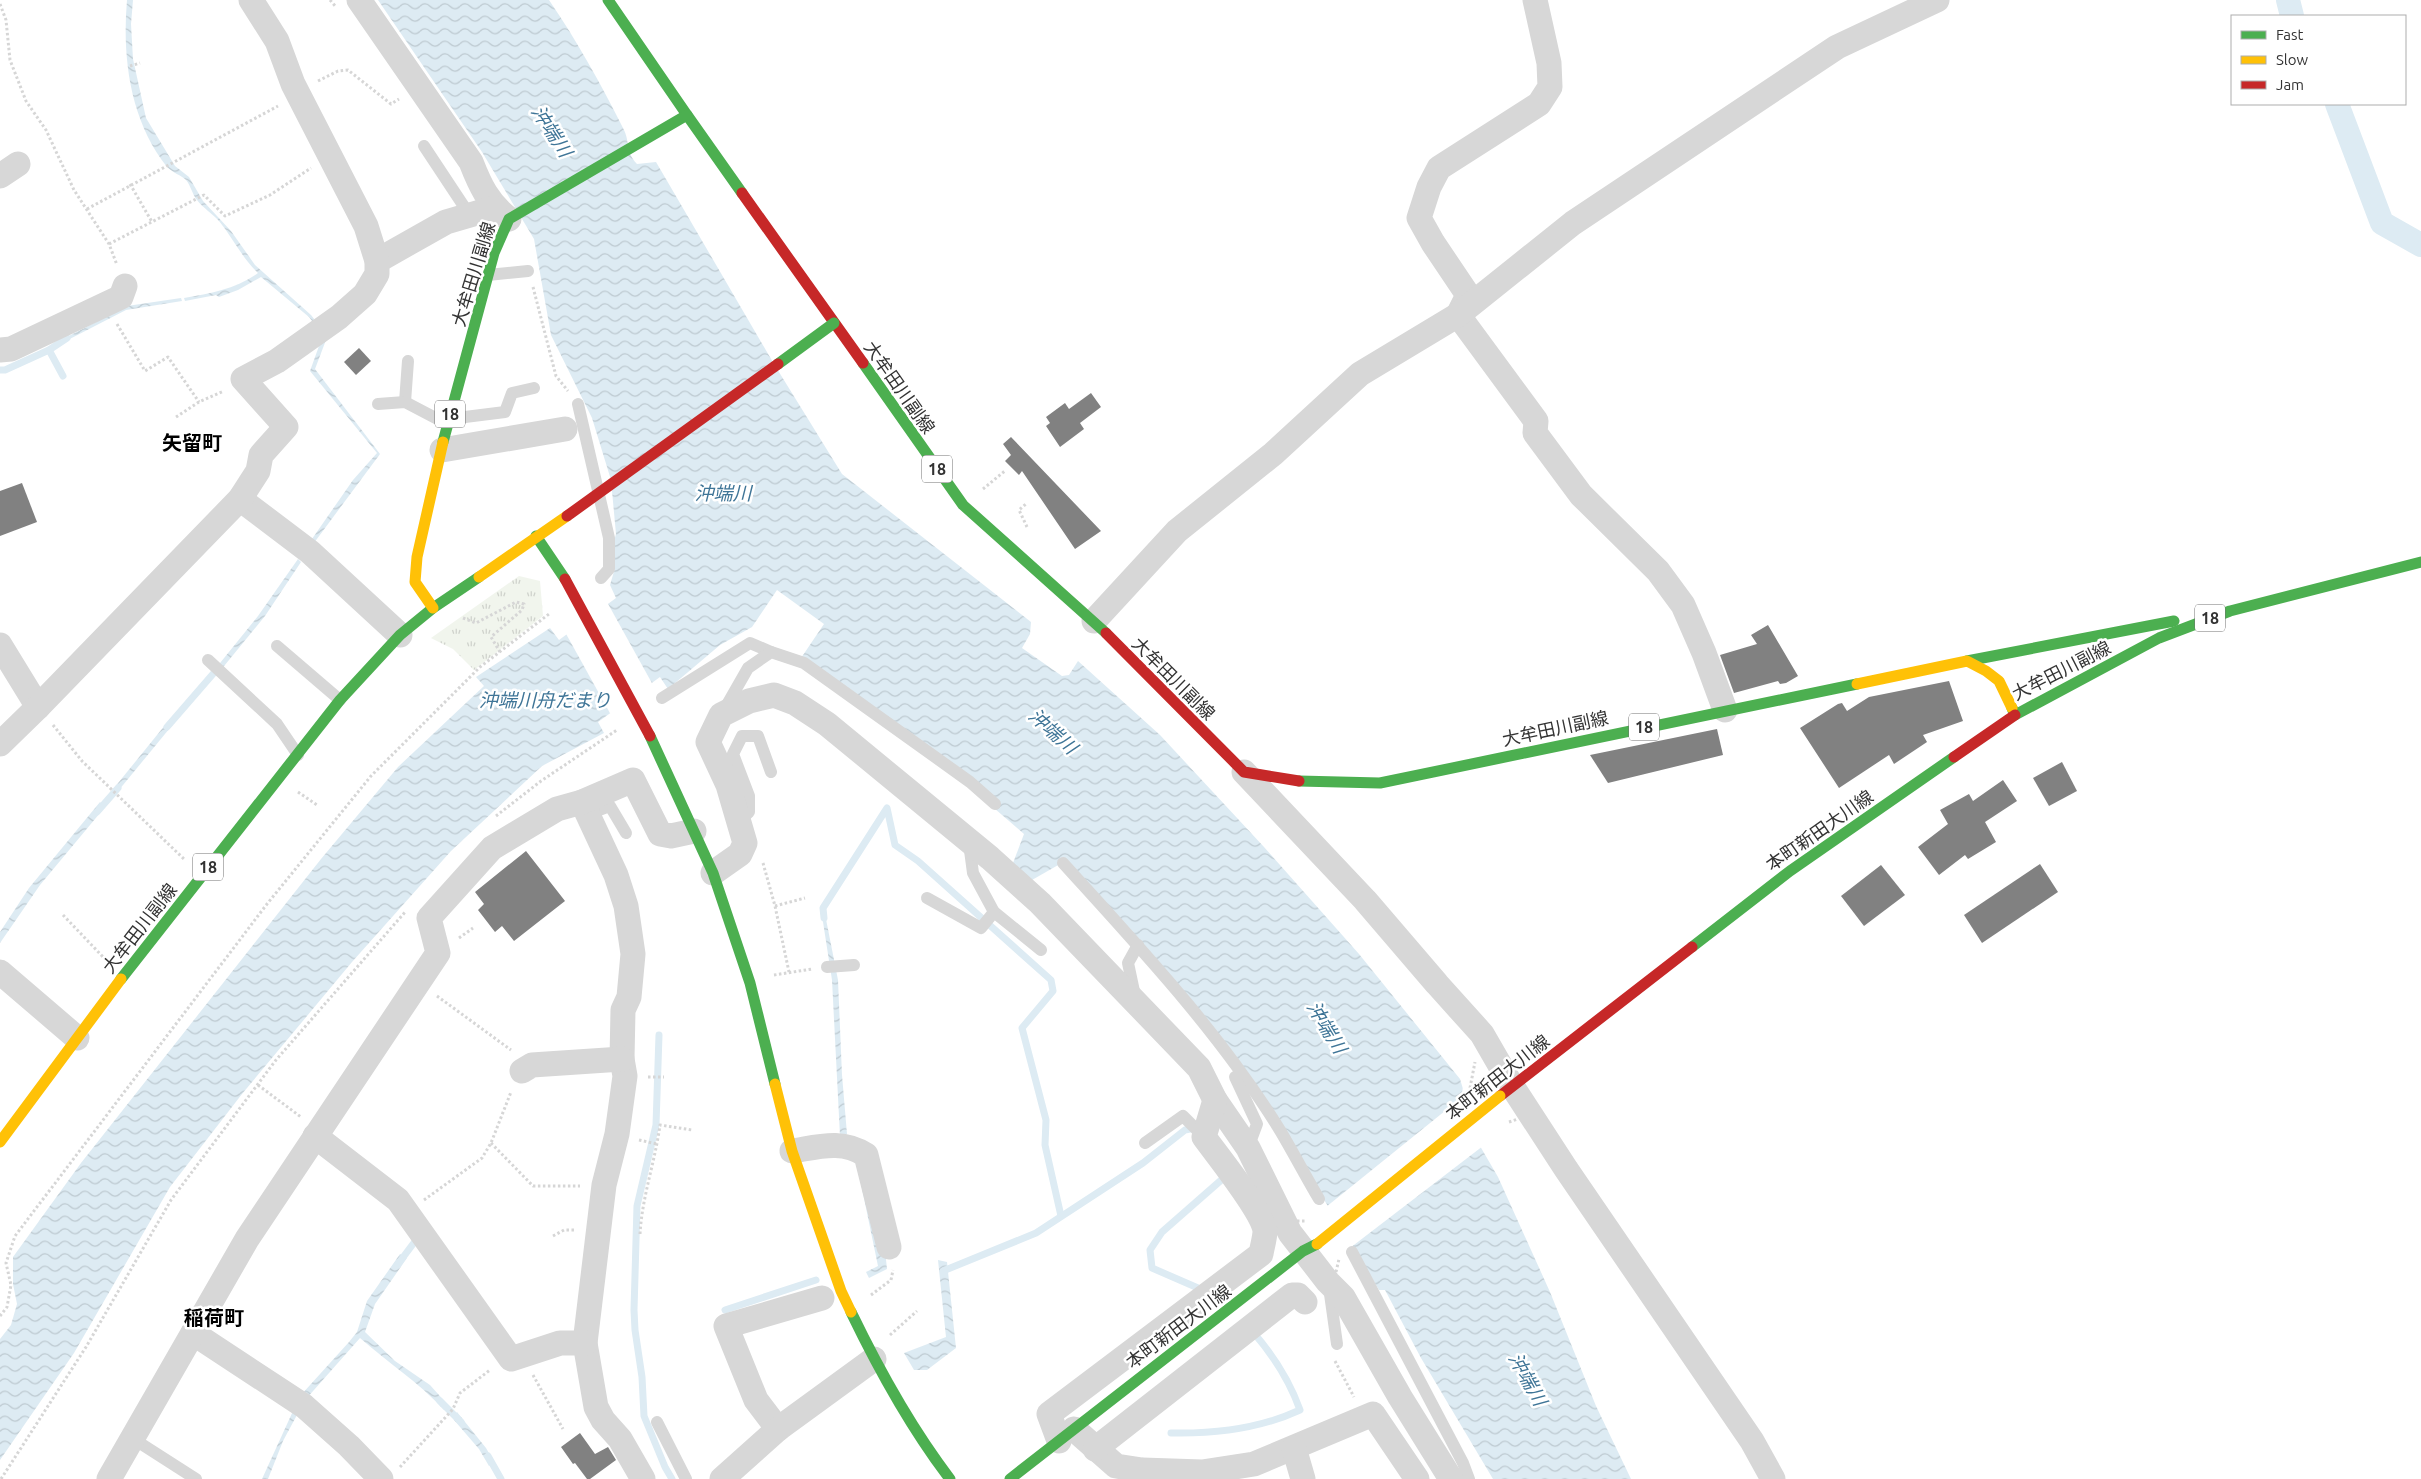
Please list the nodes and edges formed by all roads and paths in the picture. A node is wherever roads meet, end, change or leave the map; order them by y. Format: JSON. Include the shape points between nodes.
{"nodes":[{"id":1,"x":251,"y":0,"type":"edge"},
{"id":2,"x":360,"y":0,"type":"edge"},
{"id":3,"x":608,"y":0,"type":"edge"},
{"id":4,"x":1535,"y":0,"type":"edge"},
{"id":5,"x":1937,"y":0,"type":"edge"},
{"id":6,"x":0,"y":4,"type":"edge"},
{"id":7,"x":140,"y":62,"type":"dead end"},
{"id":8,"x":130,"y":66,"type":"dead end"},
{"id":9,"x":298,"y":93,"type":"junction"},
{"id":10,"x":399,"y":99,"type":"dead end"},
{"id":11,"x":683,"y":119,"type":"junction"},
{"id":12,"x":424,"y":146,"type":"dead end"},
{"id":13,"x":331,"y":156,"type":"junction"},
{"id":14,"x":130,"y":184,"type":"junction"},
{"id":15,"x":86,"y":209,"type":"junction"},
{"id":16,"x":501,"y":213,"type":"junction"},
{"id":17,"x":469,"y":214,"type":"junction"},
{"id":18,"x":152,"y":222,"type":"junction"},
{"id":19,"x":109,"y":244,"type":"junction"},
{"id":20,"x":377,"y":262,"type":"junction"},
{"id":21,"x":528,"y":271,"type":"joint"},
{"id":22,"x":488,"y":275,"type":"junction"},
{"id":23,"x":125,"y":286,"type":"joint"},
{"id":24,"x":1458,"y":315,"type":"junction"},
{"id":25,"x":114,"y":320,"type":"dead end"},
{"id":26,"x":834,"y":323,"type":"junction"},
{"id":27,"x":0,"y":350,"type":"edge"},
{"id":28,"x":408,"y":361,"type":"dead end"},
{"id":29,"x":244,"y":380,"type":"junction"},
{"id":30,"x":534,"y":388,"type":"dead end"},
{"id":31,"x":199,"y":402,"type":"junction"},
{"id":32,"x":405,"y":402,"type":"junction"},
{"id":33,"x":378,"y":404,"type":"dead end"},
{"id":34,"x":578,"y":404,"type":"joint"},
{"id":35,"x":176,"y":416,"type":"dead end"},
{"id":36,"x":448,"y":422,"type":"junction"},
{"id":37,"x":574,"y":427,"type":"junction"},
{"id":38,"x":442,"y":450,"type":"junction"},
{"id":39,"x":240,"y":499,"type":"junction"},
{"id":40,"x":536,"y":536,"type":"junction"},
{"id":41,"x":2421,"y":562,"type":"edge"},
{"id":42,"x":601,"y":578,"type":"dead end"},
{"id":43,"x":433,"y":608,"type":"junction"},
{"id":44,"x":2230,"y":610,"type":"junction"},
{"id":45,"x":458,"y":612,"type":"dead end"},
{"id":46,"x":549,"y":614,"type":"dead end"},
{"id":47,"x":1094,"y":621,"type":"junction"},
{"id":48,"x":400,"y":635,"type":"junction"},
{"id":49,"x":0,"y":645,"type":"edge"},
{"id":50,"x":277,"y":646,"type":"dead end"},
{"id":51,"x":500,"y":652,"type":"junction"},
{"id":52,"x":771,"y":652,"type":"junction"},
{"id":53,"x":208,"y":660,"type":"dead end"},
{"id":54,"x":1967,"y":661,"type":"junction"},
{"id":55,"x":662,"y":698,"type":"dead end"},
{"id":56,"x":340,"y":700,"type":"junction"},
{"id":57,"x":268,"y":706,"type":"dead end"},
{"id":58,"x":38,"y":707,"type":"junction"},
{"id":59,"x":1725,"y":710,"type":"junction"},
{"id":60,"x":721,"y":714,"type":"junction"},
{"id":61,"x":2015,"y":715,"type":"junction"},
{"id":62,"x":617,"y":730,"type":"dead end"},
{"id":63,"x":0,"y":744,"type":"edge"},
{"id":64,"x":300,"y":752,"type":"junction"},
{"id":65,"x":771,"y":772,"type":"dead end"},
{"id":66,"x":1244,"y":772,"type":"junction"},
{"id":67,"x":995,"y":804,"type":"dead end"},
{"id":68,"x":585,"y":808,"type":"junction"},
{"id":69,"x":491,"y":820,"type":"dead end"},
{"id":70,"x":739,"y":821,"type":"junction"},
{"id":71,"x":694,"y":831,"type":"junction"},
{"id":72,"x":626,"y":833,"type":"dead end"},
{"id":73,"x":969,"y":841,"type":"junction"},
{"id":74,"x":762,"y":861,"type":"dead end"},
{"id":75,"x":1063,"y":864,"type":"dead end"},
{"id":76,"x":713,"y":873,"type":"junction"},
{"id":77,"x":201,"y":876,"type":"junction"},
{"id":78,"x":805,"y":898,"type":"dead end"},
{"id":79,"x":926,"y":898,"type":"dead end"},
{"id":80,"x":410,"y":906,"type":"dead end"},
{"id":81,"x":775,"y":906,"type":"junction"},
{"id":82,"x":994,"y":912,"type":"junction"},
{"id":83,"x":63,"y":915,"type":"dead end"},
{"id":84,"x":1138,"y":945,"type":"junction"},
{"id":85,"x":1041,"y":950,"type":"dead end"},
{"id":86,"x":854,"y":965,"type":"dead end"},
{"id":87,"x":828,"y":967,"type":"joint"},
{"id":88,"x":0,"y":972,"type":"edge"},
{"id":89,"x":789,"y":972,"type":"junction"},
{"id":90,"x":768,"y":977,"type":"dead end"},
{"id":91,"x":122,"y":978,"type":"junction"},
{"id":92,"x":419,"y":982,"type":"junction"},
{"id":93,"x":1137,"y":1004,"type":"junction"},
{"id":94,"x":77,"y":1038,"type":"junction"},
{"id":95,"x":1222,"y":1049,"type":"junction"},
{"id":96,"x":622,"y":1059,"type":"junction"},
{"id":97,"x":527,"y":1068,"type":"junction"},
{"id":98,"x":655,"y":1077,"type":"dead end"},
{"id":99,"x":664,"y":1077,"type":"dead end"},
{"id":100,"x":258,"y":1084,"type":"junction"},
{"id":101,"x":1506,"y":1091,"type":"junction"},
{"id":102,"x":1215,"y":1100,"type":"junction"},
{"id":103,"x":692,"y":1130,"type":"dead end"},
{"id":104,"x":317,"y":1134,"type":"junction"},
{"id":105,"x":1204,"y":1137,"type":"junction"},
{"id":106,"x":0,"y":1142,"type":"edge"},
{"id":107,"x":492,"y":1143,"type":"junction"},
{"id":108,"x":651,"y":1143,"type":"dead end"},
{"id":109,"x":1145,"y":1143,"type":"dead end"},
{"id":110,"x":657,"y":1144,"type":"junction"},
{"id":111,"x":1248,"y":1148,"type":"junction"},
{"id":112,"x":792,"y":1151,"type":"junction"},
{"id":113,"x":604,"y":1185,"type":"junction"},
{"id":114,"x":1319,"y":1199,"type":"dead end"},
{"id":115,"x":406,"y":1213,"type":"junction"},
{"id":116,"x":640,"y":1234,"type":"dead end"},
{"id":117,"x":889,"y":1247,"type":"joint"},
{"id":118,"x":1310,"y":1247,"type":"junction"},
{"id":119,"x":1352,"y":1252,"type":"dead end"},
{"id":120,"x":1328,"y":1282,"type":"junction"},
{"id":121,"x":870,"y":1296,"type":"dead end"},
{"id":122,"x":822,"y":1298,"type":"dead end"},
{"id":123,"x":1305,"y":1302,"type":"dead end"},
{"id":124,"x":917,"y":1310,"type":"dead end"},
{"id":125,"x":0,"y":1316,"type":"edge"},
{"id":126,"x":193,"y":1333,"type":"junction"},
{"id":127,"x":890,"y":1336,"type":"dead end"},
{"id":128,"x":585,"y":1344,"type":"junction"},
{"id":129,"x":1337,"y":1344,"type":"dead end"},
{"id":130,"x":517,"y":1358,"type":"junction"},
{"id":131,"x":874,"y":1359,"type":"junction"},
{"id":132,"x":657,"y":1422,"type":"dead end"},
{"id":133,"x":563,"y":1429,"type":"dead end"},
{"id":134,"x":778,"y":1429,"type":"junction"},
{"id":135,"x":1389,"y":1434,"type":"junction"},
{"id":136,"x":1066,"y":1435,"type":"junction"},
{"id":137,"x":132,"y":1438,"type":"junction"},
{"id":138,"x":1294,"y":1448,"type":"junction"},
{"id":139,"x":1095,"y":1449,"type":"junction"},
{"id":140,"x":389,"y":1476,"type":"edge"},
{"id":141,"x":1,"y":1479,"type":"edge"},
{"id":142,"x":109,"y":1479,"type":"edge"},
{"id":143,"x":196,"y":1479,"type":"edge"},
{"id":144,"x":642,"y":1479,"type":"edge"},
{"id":145,"x":686,"y":1479,"type":"edge"},
{"id":146,"x":722,"y":1479,"type":"edge"},
{"id":147,"x":950,"y":1479,"type":"edge"},
{"id":148,"x":1010,"y":1479,"type":"edge"},
{"id":149,"x":1303,"y":1479,"type":"edge"},
{"id":150,"x":1417,"y":1479,"type":"edge"},
{"id":151,"x":1451,"y":1479,"type":"edge"},
{"id":152,"x":1469,"y":1479,"type":"edge"},
{"id":153,"x":1773,"y":1479,"type":"edge"}],
"edges":[{"from":1,"to":9,"type":"street","via":[[278,41]]},
{"from":2,"to":16,"type":"street","via":[[471,162],[481,187]]},
{"from":3,"to":11,"type":"main road"},
{"from":4,"to":24,"type":"street","via":[[1549,63],[1550,87],[1539,104],[1438,168],[1419,218],[1468,295]]},
{"from":5,"to":24,"type":"street","via":[[1837,47],[1573,223]]},
{"from":6,"to":15,"type":"path","via":[[6,20],[10,60],[26,100],[46,130]]},
{"from":7,"to":8,"type":"path"},
{"from":9,"to":10,"type":"path","via":[[338,71],[348,70],[391,104]]},
{"from":9,"to":13,"type":"street"},
{"from":9,"to":14,"type":"path"},
{"from":11,"to":16,"type":"main road","name":"大牟田川副線"},
{"from":11,"to":26,"type":"main road","name":"大牟田川副線","number":"18"},
{"from":12,"to":17,"type":"lane"},
{"from":13,"to":18,"type":"path","via":[[270,195],[225,216],[204,195]]},
{"from":13,"to":20,"type":"street","via":[[366,226]]},
{"from":14,"to":15,"type":"path"},
{"from":14,"to":18,"type":"path"},
{"from":15,"to":19,"type":"path"},
{"from":16,"to":17,"type":"street"},
{"from":16,"to":22,"type":"main road","name":"大牟田川副線","number":"18"},
{"from":17,"to":20,"type":"street","via":[[446,222]]},
{"from":18,"to":19,"type":"path"},
{"from":19,"to":23,"type":"path"},
{"from":20,"to":29,"type":"street","via":[[377,274],[365,294],[277,361]]},
{"from":21,"to":22,"type":"lane"},
{"from":21,"to":34,"type":"path","via":[[556,376]]},
{"from":22,"to":36,"type":"main road","name":"大牟田川副線","number":"18"},
{"from":23,"to":27,"type":"street","via":[[121,297],[11,348]]},
{"from":24,"to":47,"type":"street","via":[[1360,374],[1274,454],[1178,530]]},
{"from":24,"to":59,"type":"street","via":[[1536,421],[1534,433],[1581,494],[1658,571],[1683,606]]},
{"from":25,"to":31,"type":"path","via":[[145,372],[168,357]]},
{"from":26,"to":40,"type":"main road","name":"大牟田川副線","number":"18","bridge":true},
{"from":26,"to":47,"type":"main road","name":"大牟田川副線","number":"18","via":[[963,505]]},
{"from":28,"to":32,"type":"lane"},
{"from":29,"to":31,"type":"path"},
{"from":29,"to":39,"type":"street","via":[[286,426],[261,455],[258,471]]},
{"from":30,"to":36,"type":"lane","via":[[512,393],[505,412]]},
{"from":31,"to":35,"type":"path"},
{"from":32,"to":33,"type":"lane"},
{"from":32,"to":36,"type":"lane"},
{"from":34,"to":37,"type":"lane"},
{"from":36,"to":38,"type":"main road","name":"大牟田川副線","number":"18"},
{"from":37,"to":38,"type":"street"},
{"from":37,"to":42,"type":"lane","via":[[609,538],[609,569]]},
{"from":38,"to":43,"type":"main road","name":"大牟田川副線","number":"18","via":[[417,557],[416,582]]},
{"from":39,"to":48,"type":"street","via":[[306,549]]},
{"from":39,"to":58,"type":"street"},
{"from":40,"to":43,"type":"main road","name":"大牟田川副線","number":"18"},
{"from":40,"to":71,"type":"main road","bridge":true,"via":[[565,579],[650,736]]},
{"from":41,"to":44,"type":"main road","name":"大牟田川副線","number":"18"},
{"from":43,"to":48,"type":"main road","name":"大牟田川副線","number":"18"},
{"from":44,"to":54,"type":"main road"},
{"from":44,"to":61,"type":"main road","name":"大牟田川副線","number":"18","via":[[2159,638]]},
{"from":45,"to":51,"type":"path","via":[[463,618],[476,623],[516,602],[524,604],[522,610],[491,637]]},
{"from":46,"to":51,"type":"path"},
{"from":47,"to":66,"type":"main road","name":"大牟田川副線","number":"18"},
{"from":48,"to":56,"type":"main road","name":"大牟田川副線","number":"18"},
{"from":49,"to":58,"type":"street"},
{"from":50,"to":56,"type":"lane"},
{"from":51,"to":125,"type":"path","via":[[480,667],[371,776],[267,904],[15,1236],[6,1263],[11,1285],[7,1308]]},
{"from":52,"to":55,"type":"lane","via":[[750,643]]},
{"from":52,"to":60,"type":"lane","via":[[748,668]]},
{"from":52,"to":67,"type":"lane","via":[[804,663],[970,782]]},
{"from":53,"to":64,"type":"lane","via":[[277,724]]},
{"from":54,"to":59,"type":"main road","name":"大牟田川副線","number":"18"},
{"from":54,"to":61,"type":"main road","name":"大牟田川副線","via":[[1990,671],[2005,689]]},
{"from":56,"to":64,"type":"main road","name":"大牟田川副線","number":"18"},
{"from":57,"to":64,"type":"lane","via":[[281,718]]},
{"from":58,"to":63,"type":"street"},
{"from":58,"to":77,"type":"path","via":[[82,760]]},
{"from":59,"to":66,"type":"main road","name":"大牟田川副線","number":"18","via":[[1380,783],[1298,782]]},
{"from":60,"to":70,"type":"street","via":[[708,742],[728,785]]},
{"from":60,"to":73,"type":"street","via":[[749,701],[774,695],[795,703],[827,724]]},
{"from":61,"to":101,"type":"main road","name":"本町新田大川線","via":[[1790,871]]},
{"from":62,"to":69,"type":"path","via":[[541,781]]},
{"from":64,"to":77,"type":"main road","name":"大牟田川副線","number":"18"},
{"from":65,"to":70,"type":"lane","via":[[758,736],[742,736],[733,754],[749,796],[750,812]]},
{"from":66,"to":101,"type":"street","via":[[1365,900],[1482,1034]]},
{"from":68,"to":71,"type":"street","via":[[633,780],[660,834],[671,836]]},
{"from":68,"to":72,"type":"lane","via":[[610,806]]},
{"from":68,"to":92,"type":"street","via":[[557,809],[492,848],[429,918],[438,953]]},
{"from":68,"to":96,"type":"street","via":[[616,875],[626,906],[633,954],[629,997],[623,1010]]},
{"from":70,"to":76,"type":"street","via":[[745,843],[740,854]]},
{"from":71,"to":76,"type":"main road"},
{"from":73,"to":82,"type":"lane","via":[[973,873]]},
{"from":73,"to":93,"type":"street","via":[[1040,903]]},
{"from":74,"to":81,"type":"path"},
{"from":75,"to":84,"type":"lane"},
{"from":76,"to":112,"type":"main road","via":[[750,983]]},
{"from":77,"to":91,"type":"main road","name":"大牟田川副線","number":"18"},
{"from":78,"to":81,"type":"path"},
{"from":79,"to":82,"type":"lane","via":[[981,928]]},
{"from":80,"to":100,"type":"path"},
{"from":81,"to":89,"type":"path"},
{"from":82,"to":85,"type":"lane"},
{"from":83,"to":91,"type":"path"},
{"from":84,"to":93,"type":"lane","via":[[1128,963]]},
{"from":84,"to":95,"type":"lane"},
{"from":86,"to":87,"type":"lane"},
{"from":87,"to":89,"type":"path"},
{"from":88,"to":94,"type":"street"},
{"from":89,"to":90,"type":"path"},
{"from":91,"to":94,"type":"main road","name":"大牟田川副線","number":"18"},
{"from":92,"to":97,"type":"path"},
{"from":92,"to":104,"type":"street"},
{"from":93,"to":102,"type":"street","via":[[1199,1068]]},
{"from":94,"to":106,"type":"main road","name":"大牟田川副線","number":"18"},
{"from":95,"to":111,"type":"lane","via":[[1256,1124]]},
{"from":95,"to":114,"type":"lane","via":[[1280,1132]]},
{"from":96,"to":97,"type":"street"},
{"from":96,"to":113,"type":"street","via":[[625,1076],[617,1134]]},
{"from":97,"to":107,"type":"path","via":[[512,1090]]},
{"from":98,"to":99,"type":"path"},
{"from":100,"to":104,"type":"path"},
{"from":100,"to":141,"type":"path","via":[[170,1200],[86,1348]]},
{"from":101,"to":118,"type":"main road","name":"本町新田大川線","bridge":true},
{"from":101,"to":153,"type":"street","via":[[1566,1169],[1752,1441]]},
{"from":102,"to":105,"type":"street"},
{"from":102,"to":111,"type":"street"},
{"from":103,"to":110,"type":"path","via":[[660,1125]]},
{"from":104,"to":115,"type":"street","via":[[398,1200]]},
{"from":104,"to":126,"type":"street","via":[[248,1239]]},
{"from":105,"to":109,"type":"lane","via":[[1183,1116]]},
{"from":105,"to":136,"type":"street","via":[[1260,1219],[1265,1231],[1261,1254],[1049,1414]]},
{"from":107,"to":113,"type":"path","via":[[533,1186]]},
{"from":107,"to":115,"type":"path","via":[[482,1158]]},
{"from":108,"to":110,"type":"path"},
{"from":110,"to":116,"type":"path","via":[[641,1207]]},
{"from":111,"to":118,"type":"street","via":[[1290,1233]]},
{"from":112,"to":117,"type":"street","via":[[840,1144],[854,1147],[866,1155]]},
{"from":112,"to":131,"type":"main road","via":[[841,1291]]},
{"from":113,"to":128,"type":"street"},
{"from":115,"to":130,"type":"street"},
{"from":117,"to":121,"type":"path","via":[[894,1268],[891,1280]]},
{"from":118,"to":120,"type":"street"},
{"from":118,"to":136,"type":"main road","name":"本町新田大川線"},
{"from":119,"to":152,"type":"lane","via":[[1464,1463]]},
{"from":120,"to":129,"type":"lane"},
{"from":120,"to":151,"type":"street","via":[[1343,1297]]},
{"from":122,"to":134,"type":"street","via":[[726,1326],[756,1400]]},
{"from":123,"to":139,"type":"street","via":[[1292,1295]]},
{"from":124,"to":127,"type":"path"},
{"from":126,"to":137,"type":"street"},
{"from":126,"to":140,"type":"street","via":[[300,1403]]},
{"from":128,"to":130,"type":"street","via":[[560,1344]]},
{"from":128,"to":144,"type":"street","via":[[596,1407],[620,1439]]},
{"from":130,"to":133,"type":"path"},
{"from":130,"to":140,"type":"path","via":[[492,1368],[460,1393],[454,1409]]},
{"from":131,"to":134,"type":"street"},
{"from":131,"to":147,"type":"main road","via":[[933,1457]]},
{"from":132,"to":145,"type":"lane"},
{"from":134,"to":146,"type":"street"},
{"from":135,"to":138,"type":"street","via":[[1373,1414]]},
{"from":135,"to":150,"type":"street"},
{"from":135,"to":151,"type":"street"},
{"from":136,"to":139,"type":"street"},
{"from":136,"to":148,"type":"main road","name":"本町新田大川線"},
{"from":137,"to":142,"type":"street"},
{"from":137,"to":143,"type":"lane"},
{"from":138,"to":139,"type":"street","via":[[1254,1464],[1202,1472],[1116,1466]]},
{"from":138,"to":149,"type":"street"}]}
